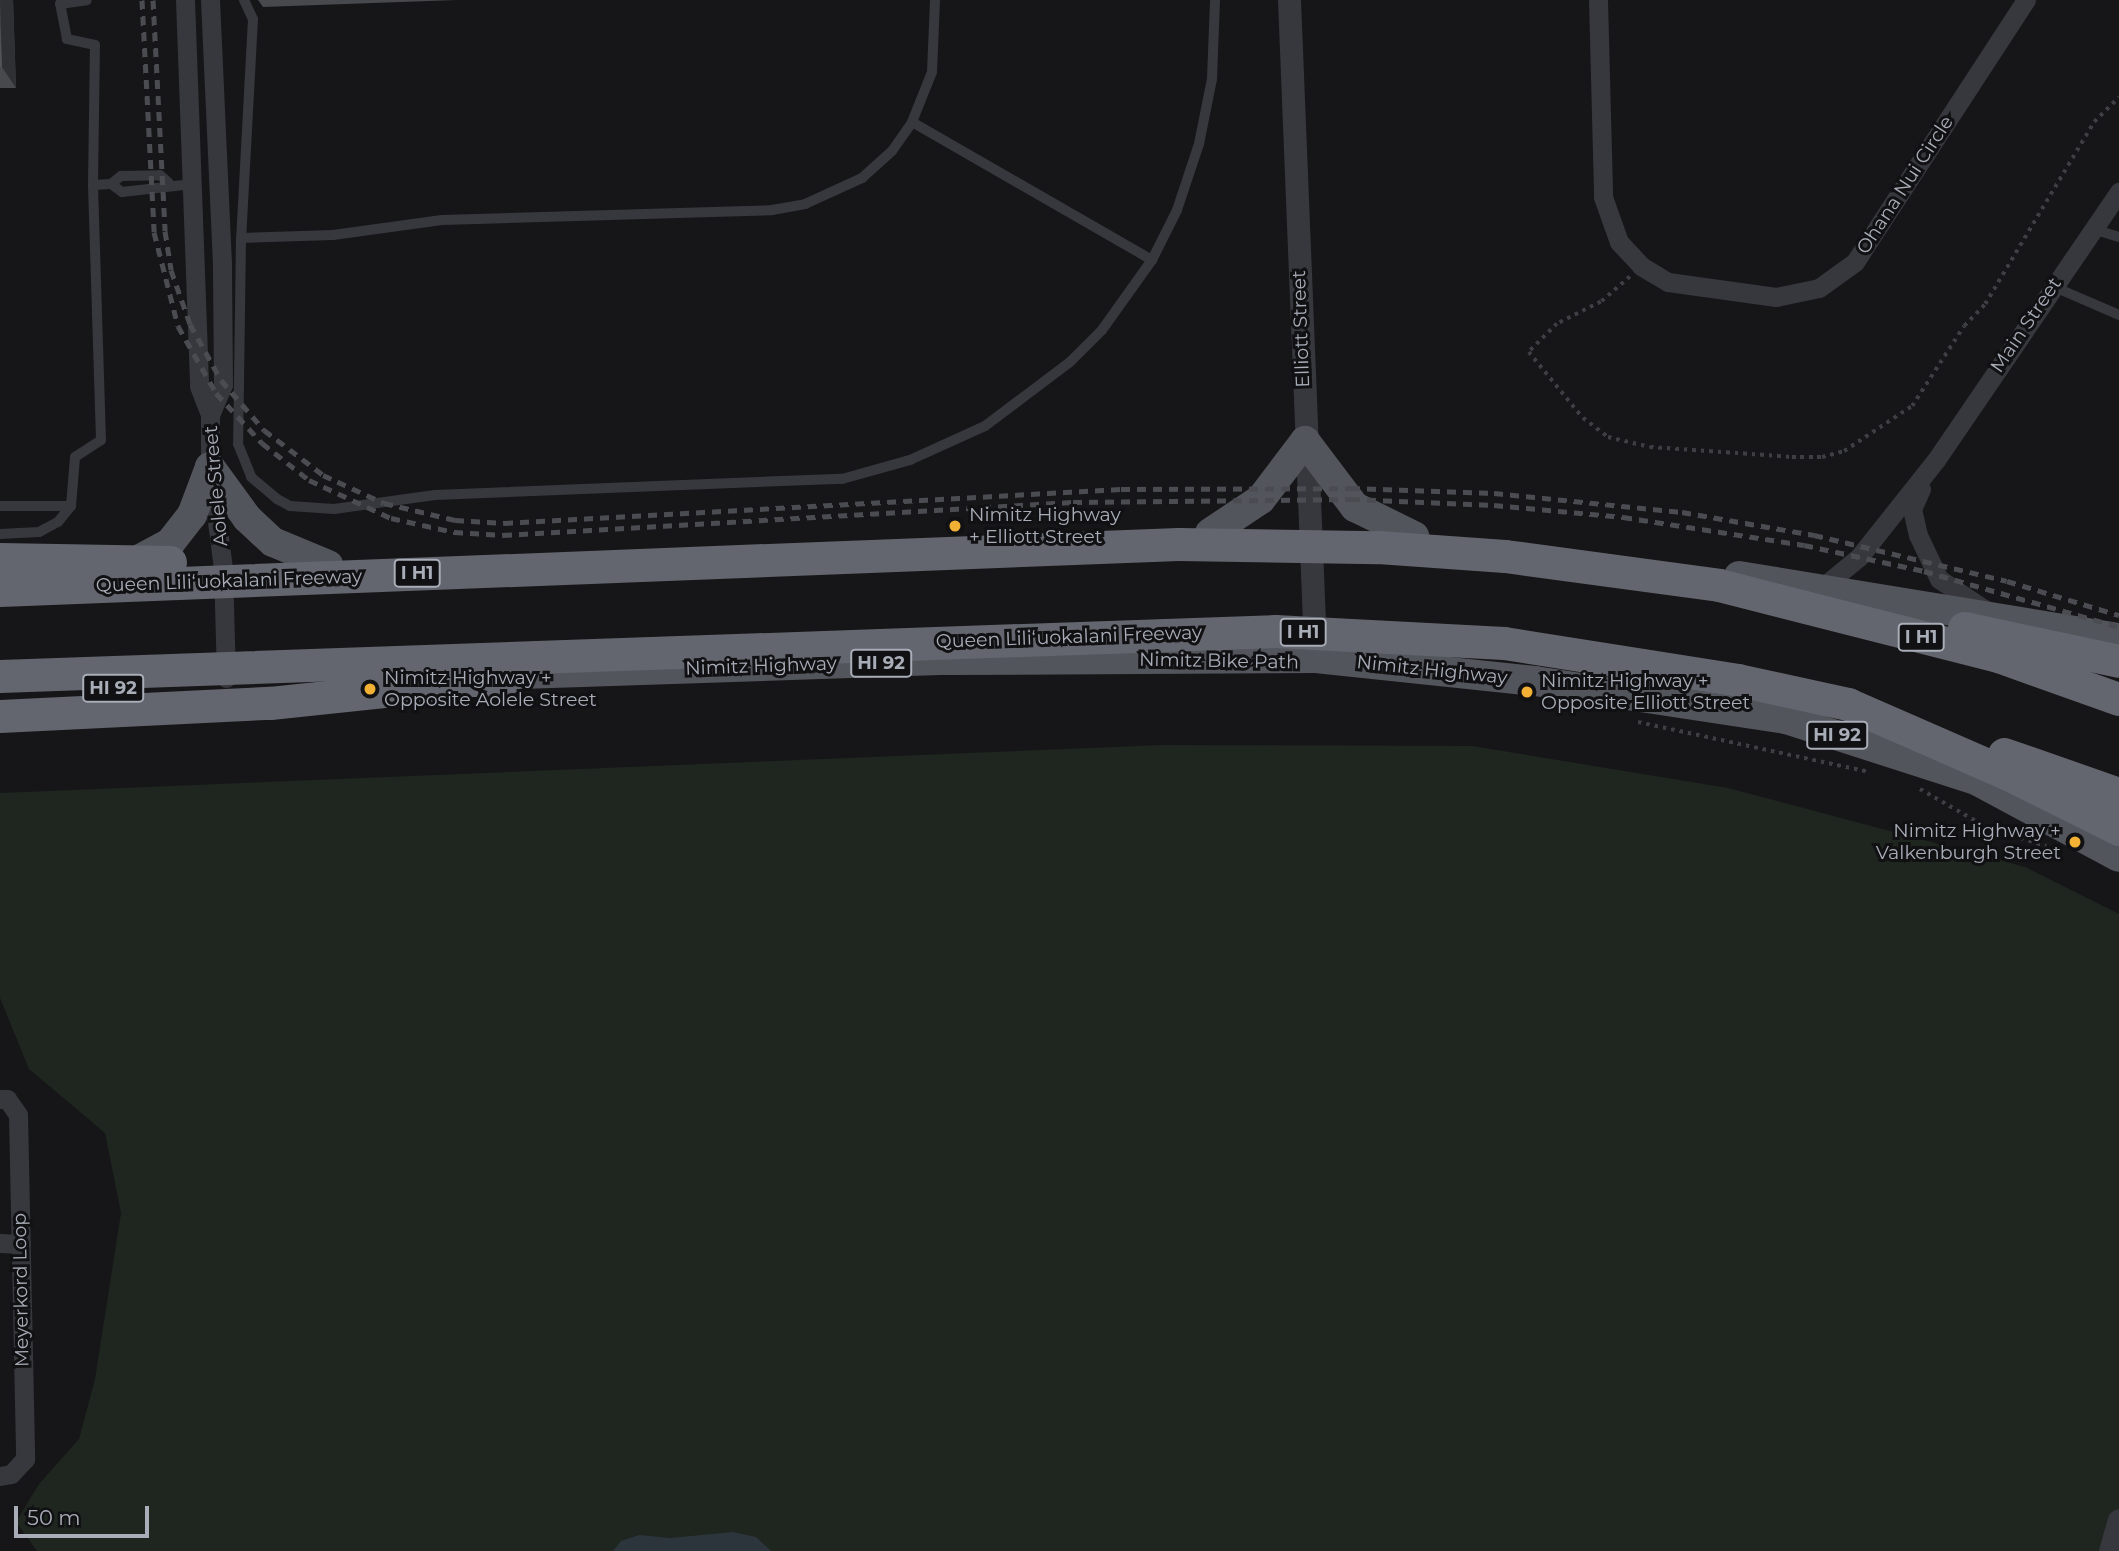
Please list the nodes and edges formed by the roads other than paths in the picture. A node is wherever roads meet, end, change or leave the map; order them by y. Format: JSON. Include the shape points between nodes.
{"nodes":[{"id":1,"x":87,"y":0,"type":"edge"},
{"id":2,"x":185,"y":0,"type":"edge"},
{"id":3,"x":211,"y":0,"type":"edge"},
{"id":4,"x":244,"y":0,"type":"edge"},
{"id":5,"x":934,"y":0,"type":"edge"},
{"id":6,"x":1215,"y":0,"type":"edge"},
{"id":7,"x":1289,"y":0,"type":"edge"},
{"id":8,"x":1598,"y":0,"type":"edge"},
{"id":9,"x":2026,"y":0,"type":"edge"},
{"id":10,"x":59,"y":2,"type":"edge"},
{"id":11,"x":912,"y":122,"type":"junction"},
{"id":12,"x":169,"y":183,"type":"junction"},
{"id":13,"x":217,"y":183,"type":"junction"},
{"id":14,"x":111,"y":184,"type":"junction"},
{"id":15,"x":194,"y":184,"type":"junction"},
{"id":16,"x":93,"y":186,"type":"junction"},
{"id":17,"x":2119,"y":192,"type":"edge"},
{"id":18,"x":2093,"y":229,"type":"junction"},
{"id":19,"x":2119,"y":237,"type":"edge"},
{"id":20,"x":242,"y":238,"type":"junction"},
{"id":21,"x":1152,"y":260,"type":"junction"},
{"id":22,"x":2052,"y":286,"type":"junction"},
{"id":23,"x":2119,"y":315,"type":"edge"},
{"id":24,"x":210,"y":415,"type":"junction"},
{"id":25,"x":1305,"y":441,"type":"junction"},
{"id":26,"x":1936,"y":460,"type":"junction"},
{"id":27,"x":210,"y":467,"type":"junction"},
{"id":28,"x":0,"y":506,"type":"edge"},
{"id":29,"x":71,"y":506,"type":"junction"},
{"id":30,"x":1210,"y":533,"type":"junction"},
{"id":31,"x":0,"y":534,"type":"edge"},
{"id":32,"x":1308,"y":535,"type":"junction"},
{"id":33,"x":1414,"y":536,"type":"junction"},
{"id":34,"x":834,"y":557,"type":"junction"},
{"id":35,"x":0,"y":559,"type":"edge"},
{"id":36,"x":328,"y":565,"type":"junction"},
{"id":37,"x":223,"y":569,"type":"junction"},
{"id":38,"x":118,"y":571,"type":"junction"},
{"id":39,"x":0,"y":577,"type":"edge"},
{"id":40,"x":1719,"y":585,"type":"junction"},
{"id":41,"x":0,"y":590,"type":"edge"},
{"id":42,"x":1819,"y":590,"type":"junction"},
{"id":43,"x":2003,"y":621,"type":"junction"},
{"id":44,"x":2119,"y":638,"type":"edge"},
{"id":45,"x":753,"y":650,"type":"junction"},
{"id":46,"x":1316,"y":658,"type":"junction"},
{"id":47,"x":2119,"y":661,"type":"edge"},
{"id":48,"x":0,"y":676,"type":"edge"},
{"id":49,"x":226,"y":684,"type":"junction"},
{"id":50,"x":0,"y":692,"type":"edge"},
{"id":51,"x":2119,"y":699,"type":"edge"},
{"id":52,"x":1848,"y":705,"type":"junction"},
{"id":53,"x":0,"y":716,"type":"edge"},
{"id":54,"x":2119,"y":794,"type":"edge"},
{"id":55,"x":2119,"y":829,"type":"edge"},
{"id":56,"x":2119,"y":857,"type":"edge"},
{"id":57,"x":0,"y":1099,"type":"edge"},
{"id":58,"x":0,"y":1243,"type":"edge"},
{"id":59,"x":21,"y":1244,"type":"junction"},
{"id":60,"x":0,"y":1476,"type":"edge"},
{"id":61,"x":2119,"y":1520,"type":"edge"},
{"id":62,"x":2110,"y":1551,"type":"edge"}],
"edges":[{"from":1,"to":10,"type":"lane"},
{"from":2,"to":15,"type":"street","name":"Aolele Street"},
{"from":3,"to":13,"type":"street","name":"Aolele Street"},
{"from":4,"to":20,"type":"lane","via":[[253,19]]},
{"from":5,"to":11,"type":"lane","via":[[932,72]]},
{"from":6,"to":21,"type":"lane","via":[[1212,79],[1199,144],[1177,210]]},
{"from":7,"to":25,"type":"street","name":"Elliott Street"},
{"from":8,"to":9,"type":"street","name":"Ohana Nui Circle","via":[[1603,197],[1612,228],[1641,266],[1684,287],[1776,297],[1805,293],[1833,281],[1864,250]]},
{"from":10,"to":16,"type":"lane","via":[[67,39],[95,45]]},
{"from":11,"to":20,"type":"lane","via":[[892,151],[862,178],[828,197],[790,208],[442,220],[333,235]]},
{"from":11,"to":21,"type":"lane"},
{"from":12,"to":14,"type":"lane","via":[[160,191],[122,192]]},
{"from":12,"to":14,"type":"lane","via":[[160,175],[121,176]]},
{"from":12,"to":15,"type":"lane"},
{"from":13,"to":15,"type":"street"},
{"from":13,"to":24,"type":"street","name":"Aolele Street","via":[[223,385]]},
{"from":14,"to":16,"type":"lane"},
{"from":15,"to":24,"type":"street","name":"Aolele Street","via":[[199,386]]},
{"from":16,"to":29,"type":"lane","via":[[101,440],[75,457]]},
{"from":17,"to":18,"type":"street","name":"Main Street"},
{"from":18,"to":19,"type":"lane"},
{"from":18,"to":22,"type":"street","name":"Main Street"},
{"from":20,"to":21,"type":"lane","via":[[236,427],[242,458],[251,477],[276,499],[290,506],[334,509],[435,495],[807,483],[877,471],[964,437],[1019,405],[1102,330]]},
{"from":22,"to":23,"type":"lane"},
{"from":22,"to":26,"type":"street","name":"Main Street"},
{"from":24,"to":27,"type":"street","name":"Aolele Street"},
{"from":25,"to":30,"type":"main road","via":[[1261,499]]},
{"from":25,"to":32,"type":"street","name":"Elliott Street"},
{"from":25,"to":33,"type":"main road","via":[[1355,507]]},
{"from":26,"to":42,"type":"street","name":"Main Street","via":[[1859,556]]},
{"from":26,"to":43,"type":"street","name":"Main Street","via":[[1912,509],[1918,535],[1939,579]]},
{"from":27,"to":36,"type":"main road","via":[[247,518],[272,542]]},
{"from":27,"to":37,"type":"street","name":"Aolele Street"},
{"from":27,"to":38,"type":"main road","via":[[192,515],[170,543]]},
{"from":28,"to":29,"type":"lane"},
{"from":29,"to":31,"type":"lane","via":[[58,522],[39,532]]},
{"from":30,"to":32,"type":"main road"},
{"from":30,"to":36,"type":"main road"},
{"from":32,"to":33,"type":"main road"},
{"from":32,"to":46,"type":"street","name":"Elliott Street"},
{"from":33,"to":42,"type":"main road","via":[[1610,556]]},
{"from":34,"to":35,"type":"highway","bridge":true},
{"from":34,"to":40,"type":"highway","name":"Queen Liliʻuokalani Freeway","number":"I H1","bridge":true,"via":[[1178,544],[1378,547],[1608,567]]},
{"from":34,"to":41,"type":"highway","name":"Queen Liliʻuokalani Freeway","number":"I H1","bridge":true},
{"from":36,"to":37,"type":"main road"},
{"from":37,"to":38,"type":"main road"},
{"from":37,"to":49,"type":"street","name":"Aolele Street"},
{"from":38,"to":39,"type":"main road"},
{"from":40,"to":47,"type":"highway","via":[[2033,640]]},
{"from":40,"to":51,"type":"highway","name":"Queen Liliʻuokalani Freeway","number":"I H1","via":[[1998,656]]},
{"from":42,"to":43,"type":"main road"},
{"from":43,"to":44,"type":"main road"},
{"from":45,"to":48,"type":"highway","name":"Queen Liliʻuokalani Freeway","number":"I H1","bridge":true},
{"from":45,"to":52,"type":"highway","name":"Queen Liliʻuokalani Freeway","number":"I H1","bridge":true,"via":[[1168,633],[1386,635],[1504,643],[1618,659]]},
{"from":45,"to":53,"type":"highway","bridge":true,"via":[[332,698]]},
{"from":46,"to":49,"type":"main road","name":"Nimitz Highway","number":"HI 92","via":[[947,660]]},
{"from":46,"to":56,"type":"main road","name":"Nimitz Highway","number":"HI 92","via":[[1535,681],[1786,719],[1976,780]]},
{"from":49,"to":50,"type":"main road","name":"Nimitz Highway","number":"HI 92"},
{"from":52,"to":54,"type":"highway","name":"Queen Liliʻuokalani Freeway","number":"I H1"},
{"from":52,"to":55,"type":"highway","via":[[2008,774]]},
{"from":57,"to":59,"type":"street","name":"Meyerkord Loop","via":[[7,1100],[18,1115]]},
{"from":58,"to":59,"type":"street"},
{"from":59,"to":60,"type":"street","name":"Meyerkord Loop","via":[[24,1459],[11,1474]]},
{"from":61,"to":62,"type":"street"}]}
